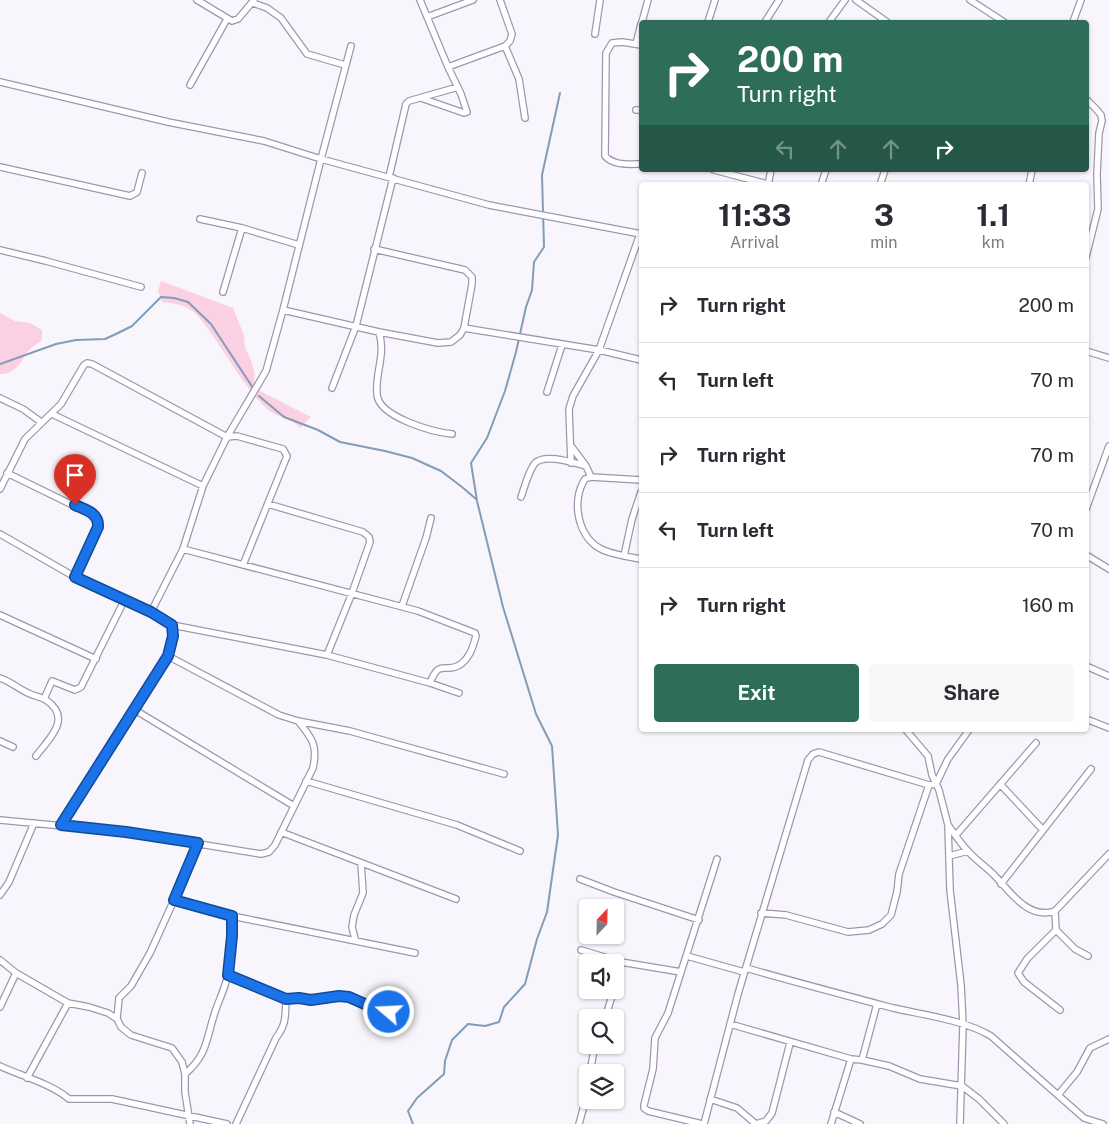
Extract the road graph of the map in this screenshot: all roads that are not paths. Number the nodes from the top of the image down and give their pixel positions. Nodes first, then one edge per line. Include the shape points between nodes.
1 (197, 0) edge
2 (420, 0) edge
3 (473, 0) edge
4 (500, 0) edge
5 (600, 0) edge
6 (648, 0) edge
7 (715, 0) edge
8 (779, 0) edge
9 (845, 0) edge
10 (856, 0) edge
11 (872, 0) edge
12 (970, 0) edge
13 (1081, 0) edge
14 (253, 2) edge
15 (866, 7) junction
16 (428, 17) junction
17 (227, 20) junction
18 (643, 20) edge
19 (709, 20) edge
20 (766, 20) edge
21 (830, 20) edge
22 (884, 20) edge
23 (1001, 20) edge
24 (1074, 20) edge
25 (595, 34) dead end
26 (638, 45) edge
27 (351, 46) dead end
28 (505, 46) junction
29 (346, 65) junction
30 (448, 67) junction
31 (0, 82) edge
32 (190, 85) dead end
33 (458, 87) junction
34 (421, 98) junction
35 (1089, 102) edge
36 (525, 118) dead end
37 (321, 159) junction
38 (639, 164) edge
39 (0, 167) edge
40 (721, 172) edge
41 (142, 173) dead end
42 (391, 177) junction
43 (758, 182) edge
44 (200, 219) dead end
45 (242, 228) junction
46 (639, 234) edge
47 (639, 240) edge
48 (299, 245) junction
49 (1089, 245) edge
50 (374, 249) junction
51 (0, 250) edge
52 (141, 287) dead end
53 (224, 292) dead end
54 (283, 310) junction
55 (356, 326) junction
56 (464, 328) junction
57 (380, 332) junction
58 (562, 345) junction
59 (599, 350) junction
60 (1089, 351) edge
61 (1109, 358) edge
62 (639, 360) edge
63 (332, 388) dead end
64 (547, 392) dead end
65 (0, 398) edge
66 (52, 414) junction
67 (41, 422) junction
68 (452, 434) dead end
69 (227, 436) junction
70 (571, 446) junction
71 (1109, 446) edge
72 (571, 463) junction
73 (586, 466) junction
74 (7, 473) junction
75 (591, 477) junction
76 (639, 480) edge
77 (203, 486) junction
78 (0, 489) edge
79 (521, 497) dead end
80 (639, 498) edge
81 (1089, 501) edge
82 (268, 504) junction
83 (431, 518) dead end
84 (0, 534) edge
85 (183, 549) junction
86 (624, 556) junction
87 (1089, 557) edge
88 (639, 559) edge
89 (243, 564) junction
90 (1109, 569) edge
91 (75, 577) junction
92 (352, 593) junction
93 (124, 601) junction
94 (402, 606) junction
95 (151, 612) junction
96 (0, 615) edge
97 (172, 625) junction
98 (326, 655) junction
99 (168, 656) junction
100 (96, 659) junction
101 (1089, 667) edge
102 (1109, 676) edge
103 (0, 678) edge
104 (430, 684) junction
105 (459, 693) dead end
106 (44, 699) junction
107 (135, 710) junction
108 (1089, 720) edge
109 (298, 721) junction
110 (1109, 728) edge
111 (908, 732) edge
112 (968, 732) edge
113 (0, 741) edge
114 (1036, 743) dead end
115 (13, 747) dead end
116 (36, 756) dead end
117 (1091, 769) dead end
118 (504, 774) dead end
119 (306, 781) junction
120 (936, 784) junction
121 (1000, 784) junction
122 (929, 786) junction
123 (294, 806) junction
124 (0, 820) edge
125 (34, 823) junction
126 (61, 825) junction
127 (948, 825) junction
128 (1043, 830) junction
129 (281, 832) junction
130 (956, 835) junction
131 (198, 843) junction
132 (520, 851) dead end
133 (968, 851) junction
134 (1109, 854) edge
135 (950, 856) junction
136 (717, 859) dead end
137 (361, 863) junction
138 (580, 879) dead end
139 (1001, 884) junction
140 (0, 895) edge
141 (456, 899) dead end
142 (174, 900) junction
143 (1056, 911) junction
144 (761, 914) junction
145 (232, 916) junction
146 (699, 920) junction
147 (1056, 930) junction
148 (355, 939) junction
149 (581, 950) dead end
150 (415, 953) dead end
151 (594, 954) edge
152 (687, 956) junction
153 (1088, 956) dead end
154 (0, 960) edge
155 (624, 963) edge
156 (745, 970) junction
157 (680, 972) junction
158 (16, 973) junction
159 (228, 975) junction
160 (119, 998) junction
161 (286, 999) junction
162 (68, 1003) junction
163 (877, 1004) junction
164 (0, 1007) edge
165 (1060, 1010) dead end
166 (108, 1013) junction
167 (402, 1014) dead end
168 (117, 1019) junction
169 (730, 1024) junction
170 (963, 1025) junction
171 (1109, 1039) edge
172 (790, 1043) junction
173 (850, 1059) junction
174 (862, 1060) junction
175 (0, 1066) edge
176 (185, 1074) junction
177 (27, 1078) junction
178 (962, 1086) junction
179 (1058, 1095) junction
180 (710, 1100) junction
181 (583, 1109) edge
182 (834, 1112) junction
183 (190, 1115) junction
184 (1083, 1121) edge
185 (190, 1124) edge
186 (227, 1124) edge
187 (236, 1124) edge
188 (579, 1124) edge
189 (703, 1124) edge
190 (756, 1124) edge
191 (831, 1124) edge
192 (860, 1124) edge
193 (960, 1124) edge
194 (1004, 1124) edge
195 (1103, 1124) edge

1 - 17 street
2 - 16 street
3 - 16 street
4 - 28 street via 512,34
5 - 25 street
6 - 18 street
7 - 19 street
8 - 20 street
9 - 21 street
10 - 15 street
11 - 15 street
12 - 23 street
13 - 24 street
14 - 17 street via 238,19
14 - 29 street via 281,18 307,54
15 - 22 street
16 - 30 street
17 - 32 street
26 - 38 street via 612,42 606,53 606,156 615,163
27 - 29 street
28 - 30 street
28 - 36 street via 520,79
29 - 37 street
30 - 33 street
31 - 37 street via 264,141
33 - 34 street
33 - 34 street via 466,113
34 - 42 street via 406,104
35 - 49 street via 1101,115 1102,121 1097,174 1098,209
37 - 42 street
37 - 48 street
39 - 41 street via 130,196 136,192
40 - 43 street
42 - 46 street via 489,205
42 - 50 street
44 - 45 street
45 - 48 street
45 - 53 street
47 - 59 street
48 - 54 street
50 - 55 street
50 - 56 street via 466,270 472,277 472,284
51 - 52 street
54 - 55 street
54 - 69 street via 266,371
55 - 57 street
55 - 63 street
56 - 57 street via 460,336 451,342 438,343
56 - 58 street
57 - 68 street via 383,344 376,393 382,406 387,412 416,425
58 - 59 street
58 - 64 street
59 - 62 street
59 - 70 street via 573,396
60 - 61 street
65 - 67 street
66 - 67 street
66 - 69 street via 87,363
66 - 77 street
67 - 74 street via 25,439
69 - 77 street
69 - 82 street via 237,436 286,452
70 - 72 street
70 - 73 street
71 - 81 street
72 - 73 street
72 - 79 street via 548,458 539,460 534,464
73 - 75 street
74 - 78 street
74 - 91 street via 95,516 98,527
75 - 76 street
75 - 86 street via 585,478 577,499 583,531 603,550
77 - 85 street
80 - 86 street
82 - 89 street
82 - 92 street via 363,532 369,537
83 - 94 street
84 - 91 street
85 - 89 street
85 - 95 street
86 - 88 street
87 - 90 street
89 - 92 street
91 - 93 street
92 - 94 street
92 - 98 street
93 - 95 street
93 - 100 street
94 - 104 street via 475,633 468,657 456,667 438,669
95 - 97 street
96 - 100 street
97 - 98 street
97 - 99 street
98 - 104 street
99 - 107 street
99 - 109 street via 279,715
100 - 106 street via 81,688 75,690 52,681
101 - 102 street
103 - 106 street
104 - 105 street
106 - 116 street via 57,711 59,725
107 - 123 street
107 - 126 street
108 - 110 street
109 - 118 street via 350,731
109 - 119 street via 315,748 313,768
111 - 120 street via 928,756
112 - 120 street via 948,759
113 - 115 street
114 - 121 street
117 - 128 street
119 - 123 street
119 - 132 street via 457,825
120 - 122 street
120 - 127 street
121 - 128 street
121 - 130 street
122 - 144 street via 899,874 891,915 882,924 869,930 848,932 786,916
122 - 144 street via 819,752 813,754 808,760
123 - 129 street
124 - 125 street
125 - 126 street
125 - 140 street via 9,882
126 - 131 street
127 - 130 street
127 - 135 street
128 - 139 street
129 - 131 street via 269,852 261,854
129 - 137 street
130 - 133 street
131 - 142 street
133 - 135 street
133 - 139 street
134 - 143 street
135 - 170 street via 950,890
136 - 146 street
137 - 141 street
137 - 148 street via 364,888 352,928
138 - 146 street
139 - 143 street via 1031,910 1049,914
142 - 145 street
142 - 160 street via 141,970
143 - 147 street
144 - 156 street
145 - 148 street
145 - 159 street
146 - 152 street
147 - 153 street via 1075,949
147 - 165 street via 1027,959 1018,973 1024,982
148 - 150 street
149 - 151 street
152 - 156 street
152 - 157 street
154 - 158 street
155 - 157 street
156 - 163 street
156 - 169 street
157 - 189 street via 668,1013 655,1038 654,1063 644,1108
158 - 162 street
158 - 164 street
159 - 161 street
159 - 176 street via 205,1050 200,1060
160 - 166 street via 116,1007
160 - 168 street
161 - 167 street via 349,997 376,1009
161 - 187 street via 287,1013 282,1030
162 - 166 street
162 - 177 street
163 - 170 street
163 - 174 street
166 - 168 street
168 - 176 street via 131,1035 172,1048 182,1062
169 - 172 street
169 - 180 street
170 - 178 street
170 - 179 street via 991,1036
171 - 179 street via 1090,1048
172 - 173 street
172 - 190 street via 772,1113 766,1121
173 - 174 street
173 - 182 street
174 - 178 street via 889,1066 920,1079
175 - 177 street
176 - 183 street
177 - 183 street via 69,1099 112,1099
178 - 193 street
178 - 194 street
179 - 184 street
180 - 189 street
180 - 190 street via 737,1108
181 - 188 street
182 - 191 street
182 - 192 street
183 - 185 street
183 - 186 street
184 - 195 street

